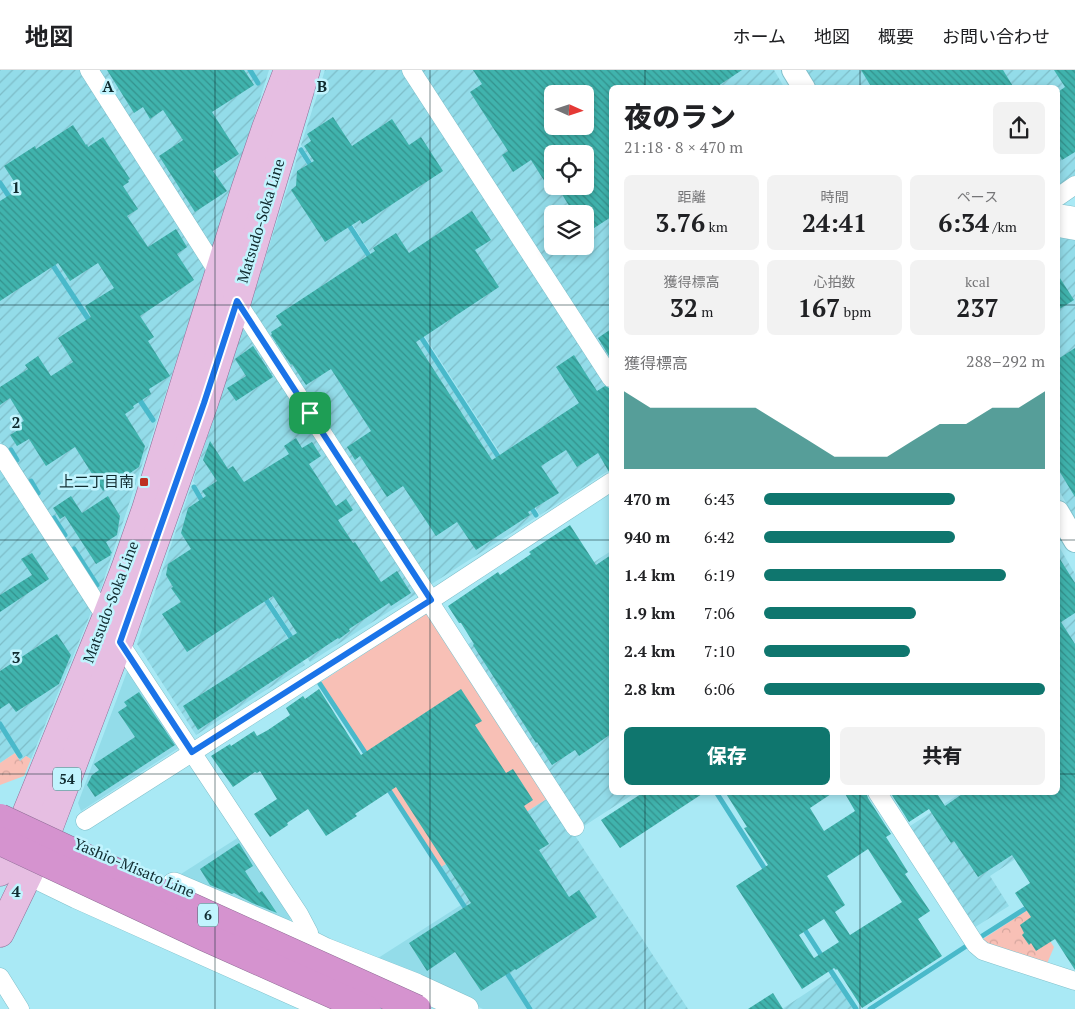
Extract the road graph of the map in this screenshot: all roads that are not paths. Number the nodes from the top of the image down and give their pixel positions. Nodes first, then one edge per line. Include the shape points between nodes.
1 (89, 70) edge
2 (288, 70) edge
3 (306, 70) edge
4 (411, 70) edge
5 (793, 70) edge
6 (802, 85) edge
7 (1075, 185) edge
8 (1060, 195) edge
9 (1060, 213) edge
10 (1075, 216) edge
11 (1060, 228) edge
12 (1075, 231) edge
13 (219, 274) junction
14 (237, 301) junction
15 (609, 375) edge
16 (0, 453) edge
17 (609, 483) edge
18 (1060, 515) edge
19 (1075, 541) edge
20 (430, 600) junction
21 (106, 618) junction
22 (120, 642) junction
23 (192, 752) junction
24 (879, 795) edge
25 (0, 806) edge
26 (85, 821) dead end
27 (575, 827) dead end
28 (13, 841) edge
29 (29, 873) junction
30 (0, 933) edge
31 (316, 946) junction
32 (231, 964) junction
33 (0, 977) edge
34 (1075, 981) edge
35 (302, 996) junction
36 (20, 1009) edge
37 (330, 1009) edge
38 (366, 1009) edge
39 (417, 1009) edge
40 (466, 1009) edge

1 - 13 street
2 - 13 main road, Matsudo-Soka Line / 54
3 - 14 main road, Matsudo-Soka Line / 54
4 - 15 street
5 - 6 street
7 - 8 street
9 - 10 street
11 - 12 street
13 - 14 street
13 - 21 main road, Matsudo-Soka Line / 54 via 146,509
14 - 20 street
14 - 22 main road, Matsudo-Soka Line / 54
16 - 21 street
17 - 20 street
18 - 19 street
20 - 23 street
20 - 27 street
21 - 28 main road, Matsudo-Soka Line / 54
22 - 23 street
22 - 28 main road, Matsudo-Soka Line / 54
23 - 26 street
23 - 31 street via 299,914
24 - 34 street via 976,945 983,951
25 - 28 main road, Yashio-Misato Line
28 - 29 main road, Matsudo-Soka Line / 54
28 - 31 main road, Yashio-Misato Line via 120,862
28 - 32 main road via 62,859 196,920 218,936
28 - 38 highway, 6, bridge via 205,937
28 - 39 highway, 6, bridge via 171,898
29 - 30 main road, Matsudo-Soka Line / 54
29 - 32 main road
31 - 35 street
31 - 40 main road, Yashio-Misato Line
32 - 35 main road
33 - 36 street
35 - 37 main road

